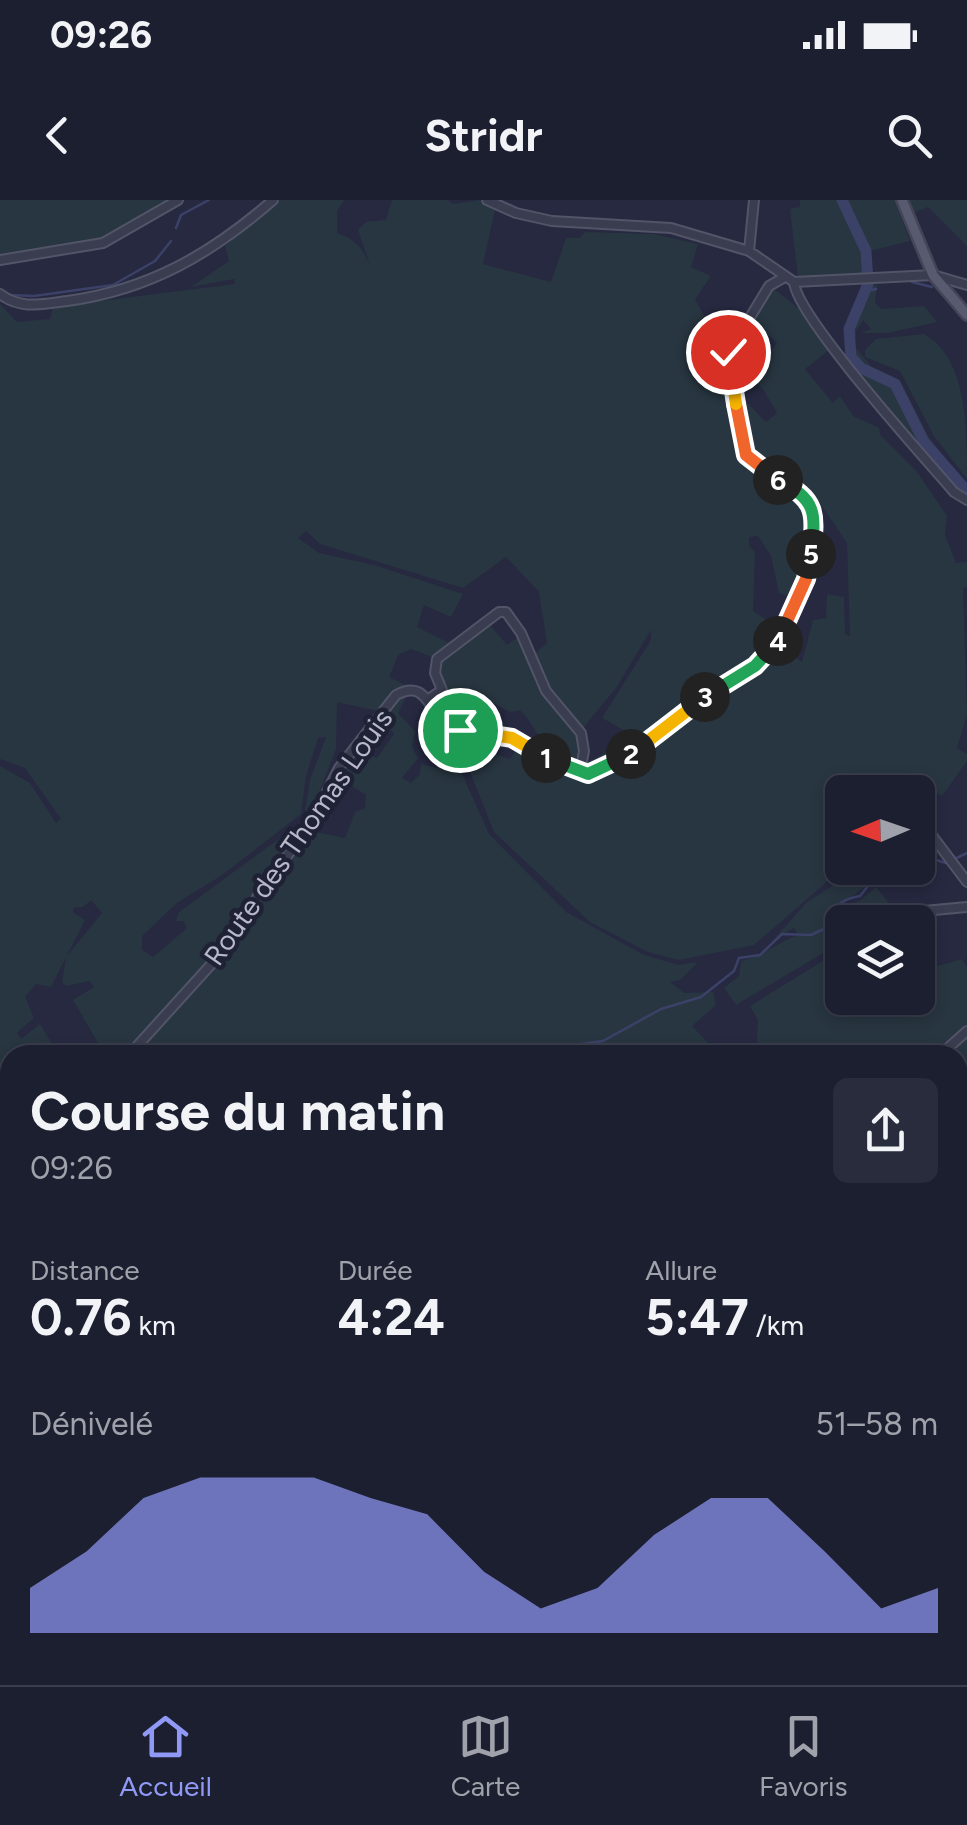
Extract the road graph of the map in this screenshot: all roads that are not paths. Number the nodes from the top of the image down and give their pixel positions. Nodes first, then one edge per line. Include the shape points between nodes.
1 (178, 200) edge
2 (274, 200) edge
3 (487, 200) edge
4 (754, 200) edge
5 (902, 200) edge
6 (749, 251) junction
7 (0, 260) edge
8 (769, 266) junction
9 (934, 275) junction
10 (783, 278) junction
11 (794, 282) junction
12 (967, 285) edge
13 (769, 286) junction
14 (0, 294) edge
15 (967, 314) edge
16 (967, 500) edge
17 (430, 698) junction
18 (580, 772) junction
19 (935, 842) edge
20 (967, 882) edge
21 (967, 907) edge
22 (935, 910) edge
23 (138, 1045) edge

1 - 7 street via 104,243
2 - 14 street via 207,251 129,290 37,305
3 - 6 street via 538,219 671,228
4 - 6 street
5 - 9 main road
6 - 8 street
8 - 10 street
8 - 13 street
9 - 11 street
9 - 12 street
9 - 15 main road
10 - 11 street
10 - 13 street
11 - 16 street via 796,295 841,359
13 - 18 street via 726,356 746,455 808,497 813,510 810,558 796,603 766,657 626,757 595,773
17 - 18 street, Route des Thomas Louis via 439,718 455,730 512,738
17 - 18 street via 442,690 437,658 506,612 546,691 581,733
17 - 23 street, Route des Thomas Louis via 413,690 396,695 339,768 310,828 226,948
19 - 20 street
21 - 22 street

